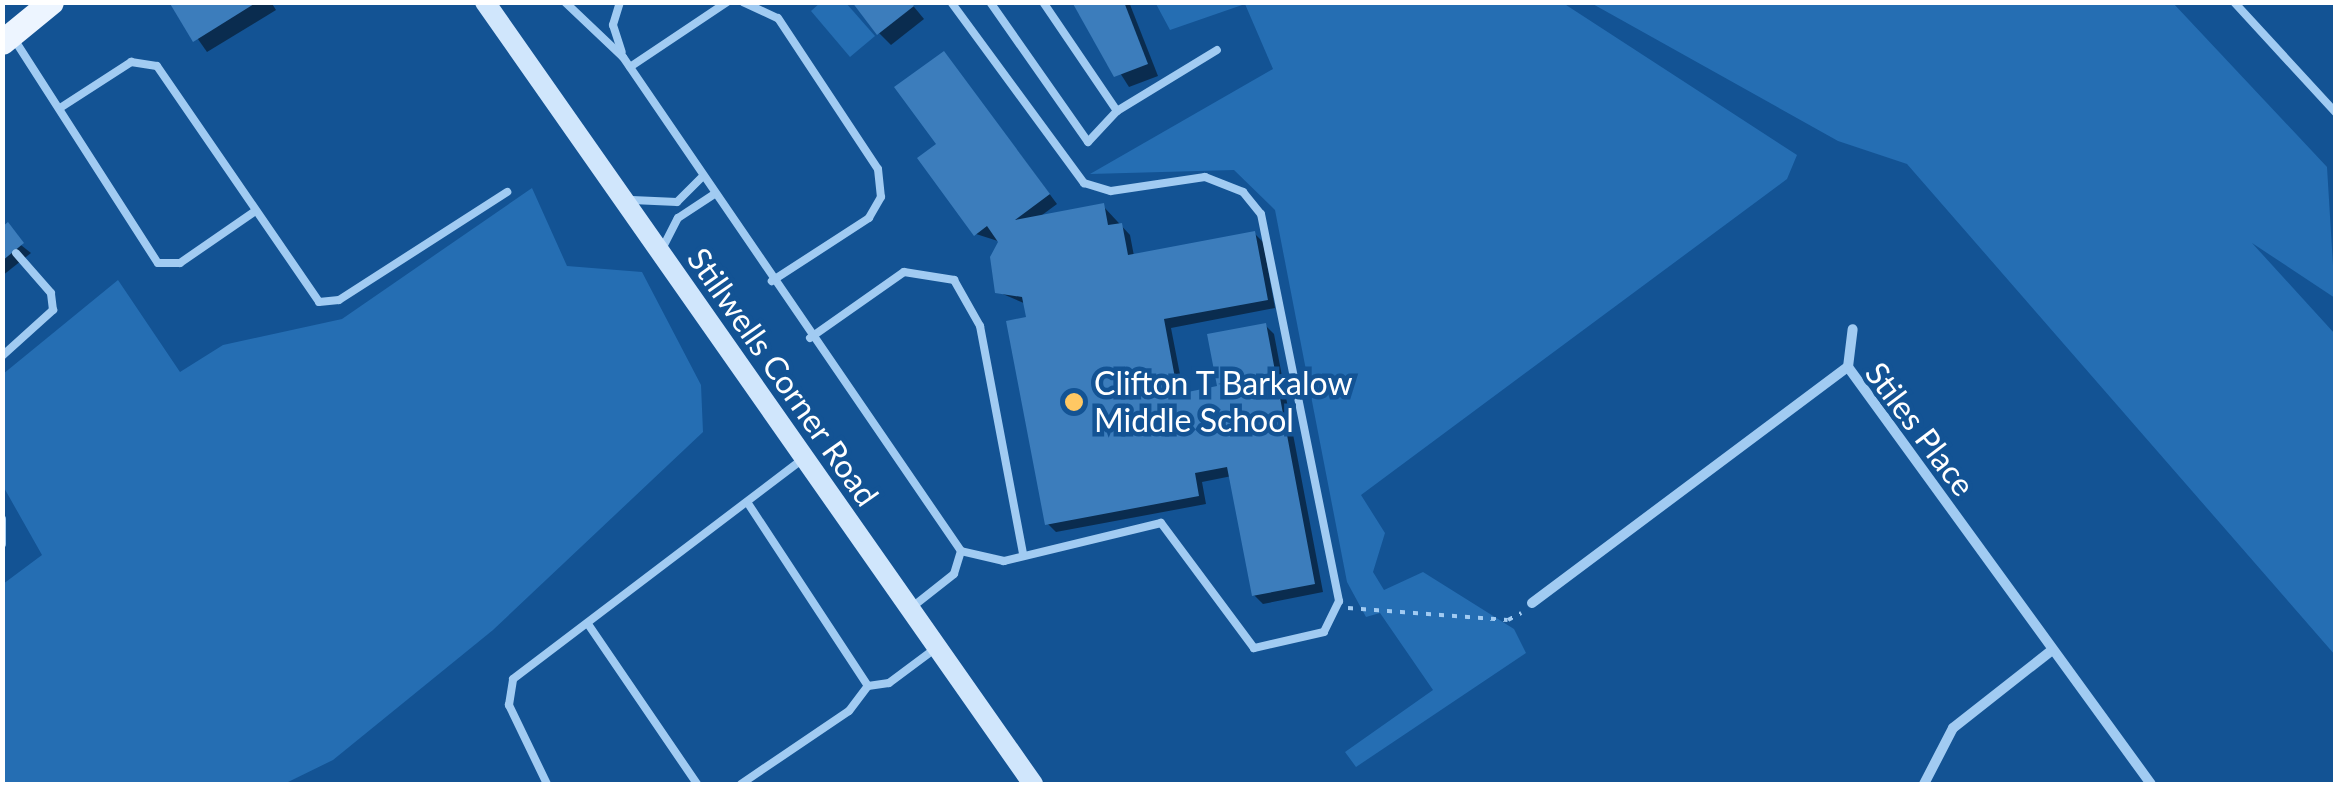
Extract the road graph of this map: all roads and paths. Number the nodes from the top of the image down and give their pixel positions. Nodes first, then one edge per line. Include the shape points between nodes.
1 (51, 2) edge
2 (485, 2) edge
3 (565, 2) edge
4 (620, 2) edge
5 (727, 2) edge
6 (743, 2) edge
7 (951, 2) edge
8 (990, 2) edge
9 (1043, 2) edge
10 (2234, 2) edge
11 (7, 38) edge
12 (1217, 50) dead end
13 (623, 57) junction
14 (630, 67) junction
15 (60, 108) junction
16 (1117, 111) junction
17 (2336, 113) edge
18 (701, 178) junction
19 (507, 192) dead end
20 (714, 195) junction
21 (624, 198) junction
22 (254, 212) junction
23 (16, 253) dead end
24 (660, 253) junction
25 (772, 280) junction
26 (1853, 329) dead end
27 (810, 338) junction
28 (2, 356) edge
29 (1848, 367) junction
30 (802, 460) junction
31 (749, 505) junction
32 (2, 519) edge
33 (2, 544) edge
34 (961, 551) junction
35 (1023, 554) junction
36 (1532, 603) joint
37 (1338, 607) junction
38 (908, 610) junction
39 (588, 624) junction
40 (936, 648) junction
41 (2051, 651) junction
42 (868, 686) junction
43 (546, 784) edge
44 (697, 784) edge
45 (741, 784) edge
46 (1033, 784) edge
47 (1924, 784) edge
48 (2151, 784) edge

1 - 11 main road
2 - 21 street, Stillwells Corner Road
3 - 13 lane
4 - 13 lane via 613,25
5 - 14 lane
6 - 25 lane via 778,18 878,169 881,198 870,218
7 - 37 lane via 1084,183 1111,191 1205,177 1243,192 1262,214
8 - 16 lane via 1088,142
9 - 16 lane
10 - 17 lane
11 - 15 lane
12 - 16 lane
13 - 14 lane
14 - 18 lane
15 - 22 lane via 131,62 149,62
15 - 22 lane via 158,264 180,262
18 - 20 lane
18 - 21 lane via 677,202
19 - 22 lane via 326,303 313,299
20 - 24 lane via 678,218
20 - 25 lane
21 - 24 street, Stillwells Corner Road
23 - 28 lane via 51,293 53,310
24 - 30 street, Stillwells Corner Road
25 - 27 lane
26 - 29 street
27 - 34 lane
27 - 35 lane via 904,272 932,269 954,280 980,326
29 - 36 street, Stiles Place
29 - 41 street, Stiles Place
30 - 31 lane
30 - 38 street, Stillwells Corner Road
31 - 39 lane
31 - 42 lane
32 - 33 lane
34 - 35 lane via 988,563
34 - 38 lane via 954,574
35 - 37 lane via 1161,523 1254,648 1324,632
36 - 37 path via 1508,620
38 - 40 street, Stillwells Corner Road
39 - 43 lane via 508,686
39 - 44 lane
40 - 42 lane via 888,683
40 - 46 street, Stillwells Corner Road
41 - 47 street via 1953,728
41 - 48 street, Stiles Place
42 - 45 lane via 850,711

